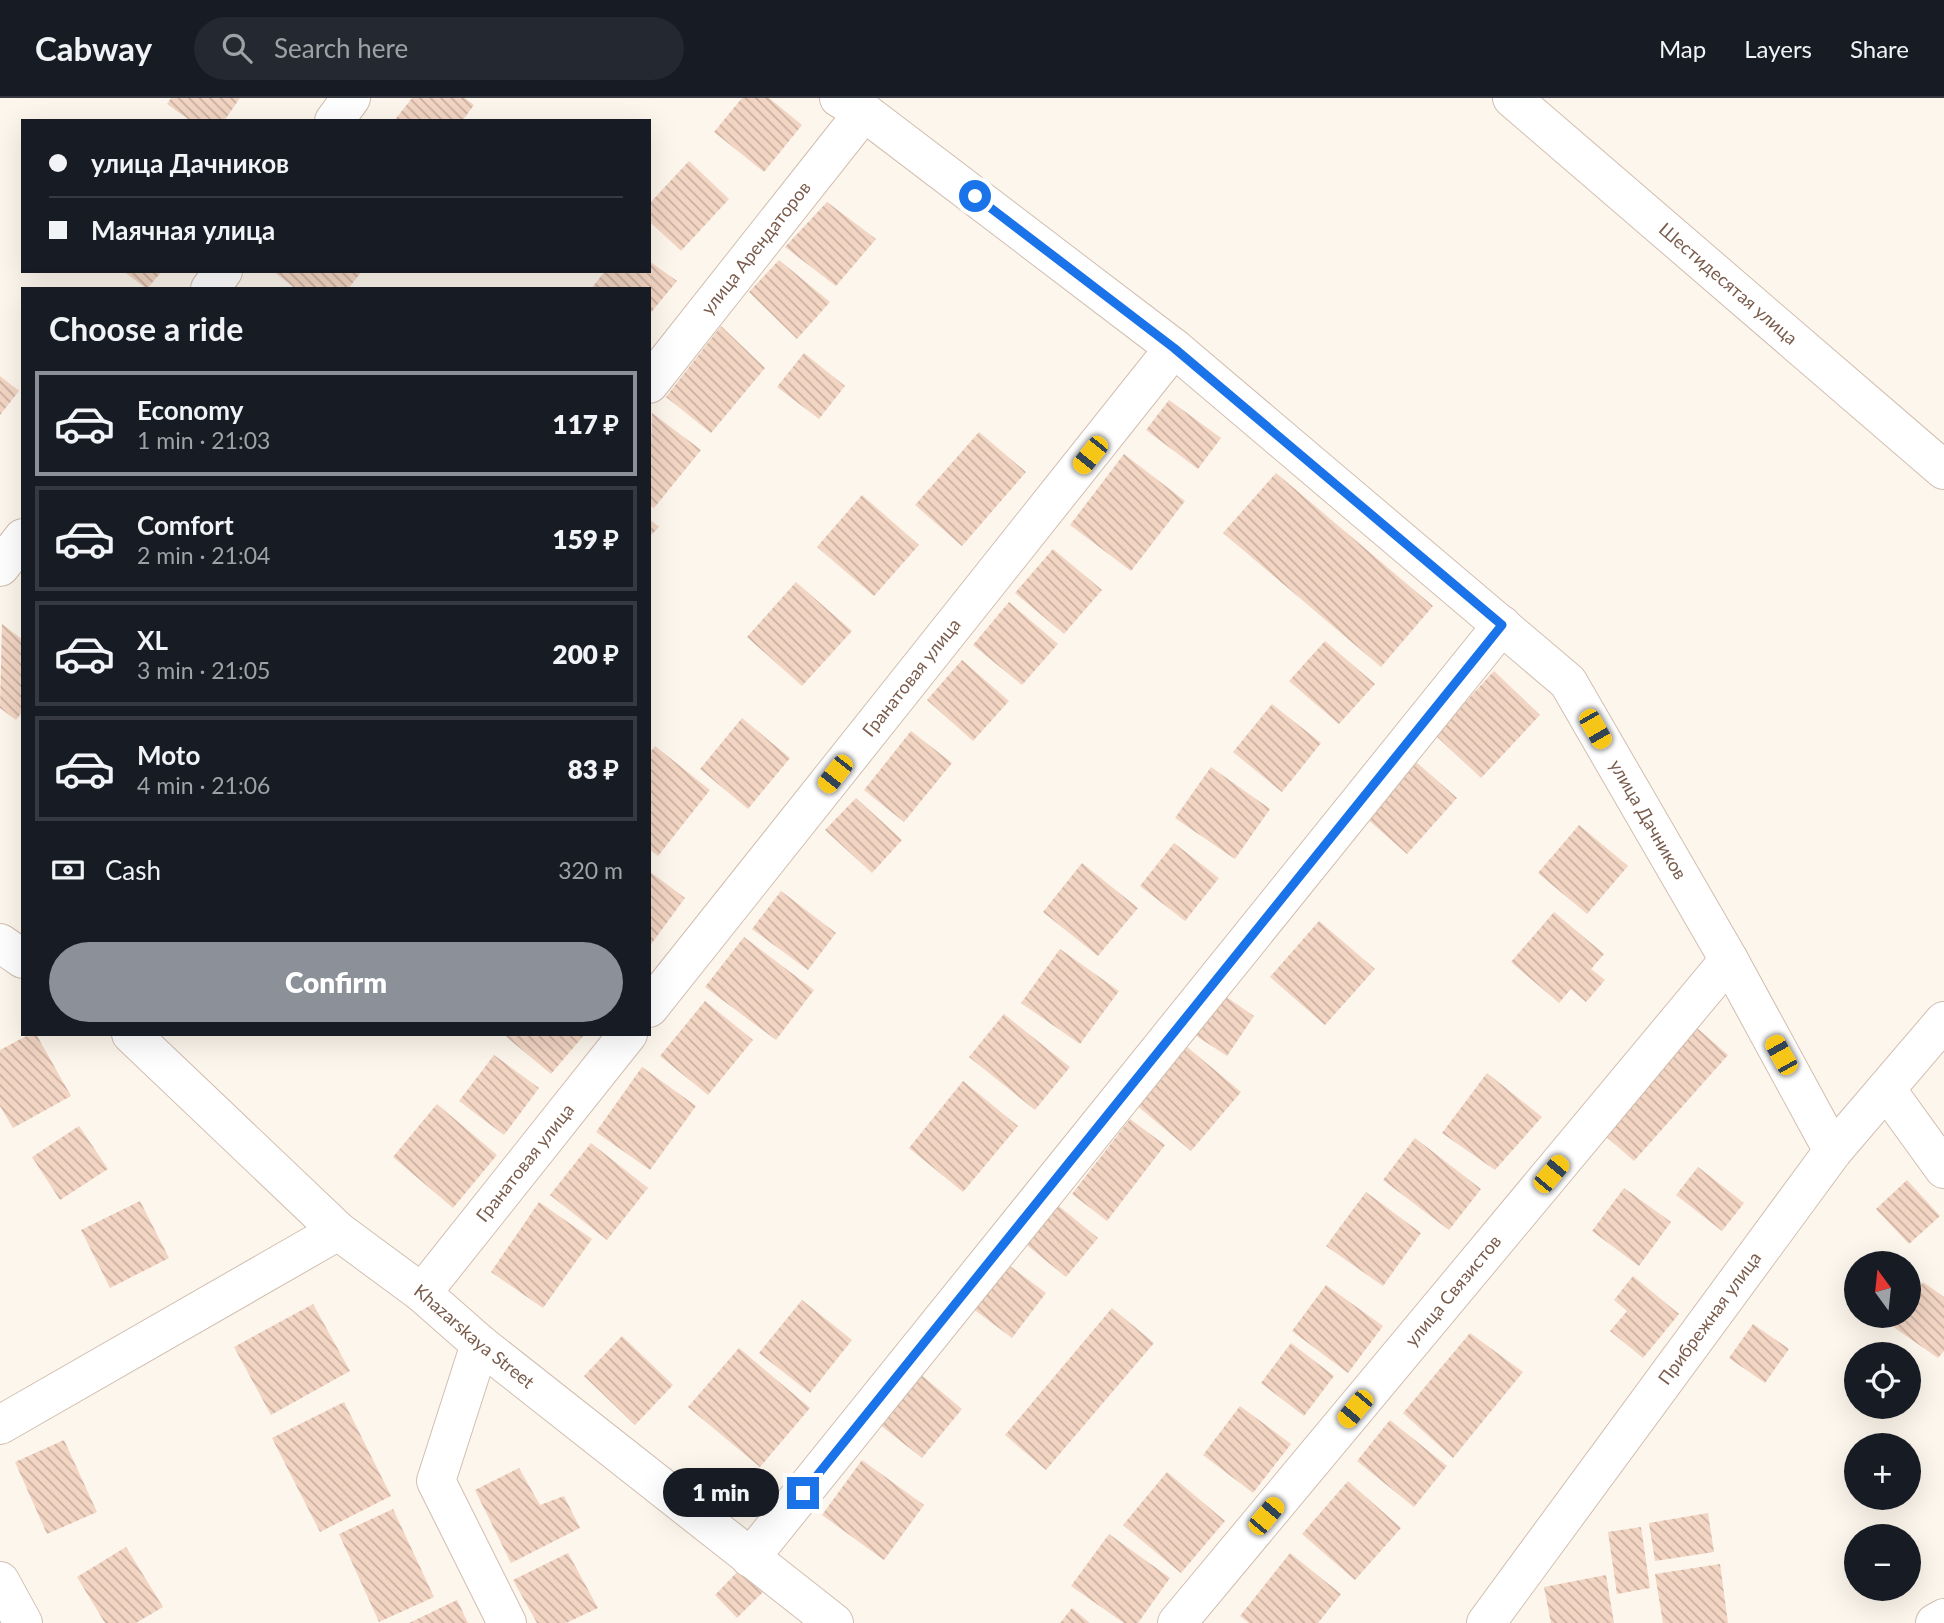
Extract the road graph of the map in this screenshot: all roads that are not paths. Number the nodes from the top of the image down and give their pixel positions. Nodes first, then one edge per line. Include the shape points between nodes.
1 (351, 98) edge
2 (1512, 98) edge
3 (851, 105) edge
4 (335, 119) edge
5 (1174, 348) junction
6 (651, 381) edge
7 (1944, 470) edge
8 (21, 541) edge
9 (0, 567) edge
10 (1502, 625) junction
11 (0, 943) edge
12 (21, 958) edge
13 (1729, 960) junction
14 (651, 1004) edge
15 (1944, 1021) edge
16 (135, 1036) edge
17 (626, 1036) edge
18 (1886, 1089) junction
19 (1833, 1151) junction
20 (1944, 1169) edge
21 (338, 1231) junction
22 (422, 1293) junction
23 (480, 1344) junction
24 (0, 1425) edge
25 (750, 1558) junction
26 (0, 1581) edge
27 (1944, 1618) edge
28 (23, 1623) edge
29 (507, 1623) edge
30 (834, 1623) edge
31 (1177, 1623) edge
32 (1486, 1623) edge
33 (1935, 1623) edge

1 - 4 street
2 - 7 street, Шестидесятая улица
3 - 5 street, улица Дачников
3 - 6 street, улица Арендаторов
5 - 10 street, улица Дачников
5 - 14 street, Гранатовая улица
8 - 9 street
10 - 13 street, улица Дачников via 1568,682
10 - 25 street
11 - 12 street
13 - 19 street, улица Дачников
13 - 31 street, улица Связистов
15 - 18 street, Прибрежная улица
16 - 21 street, Khazarskaya Street
17 - 22 street, Гранатовая улица
18 - 19 street, Прибрежная улица
18 - 20 street
19 - 32 street, Прибрежная улица
21 - 22 street, Khazarskaya Street
21 - 24 street
22 - 23 street, Khazarskaya Street
23 - 25 street, Khazarskaya Street
23 - 29 street via 436,1480
25 - 30 street, Khazarskaya Street
26 - 28 street
27 - 33 street

